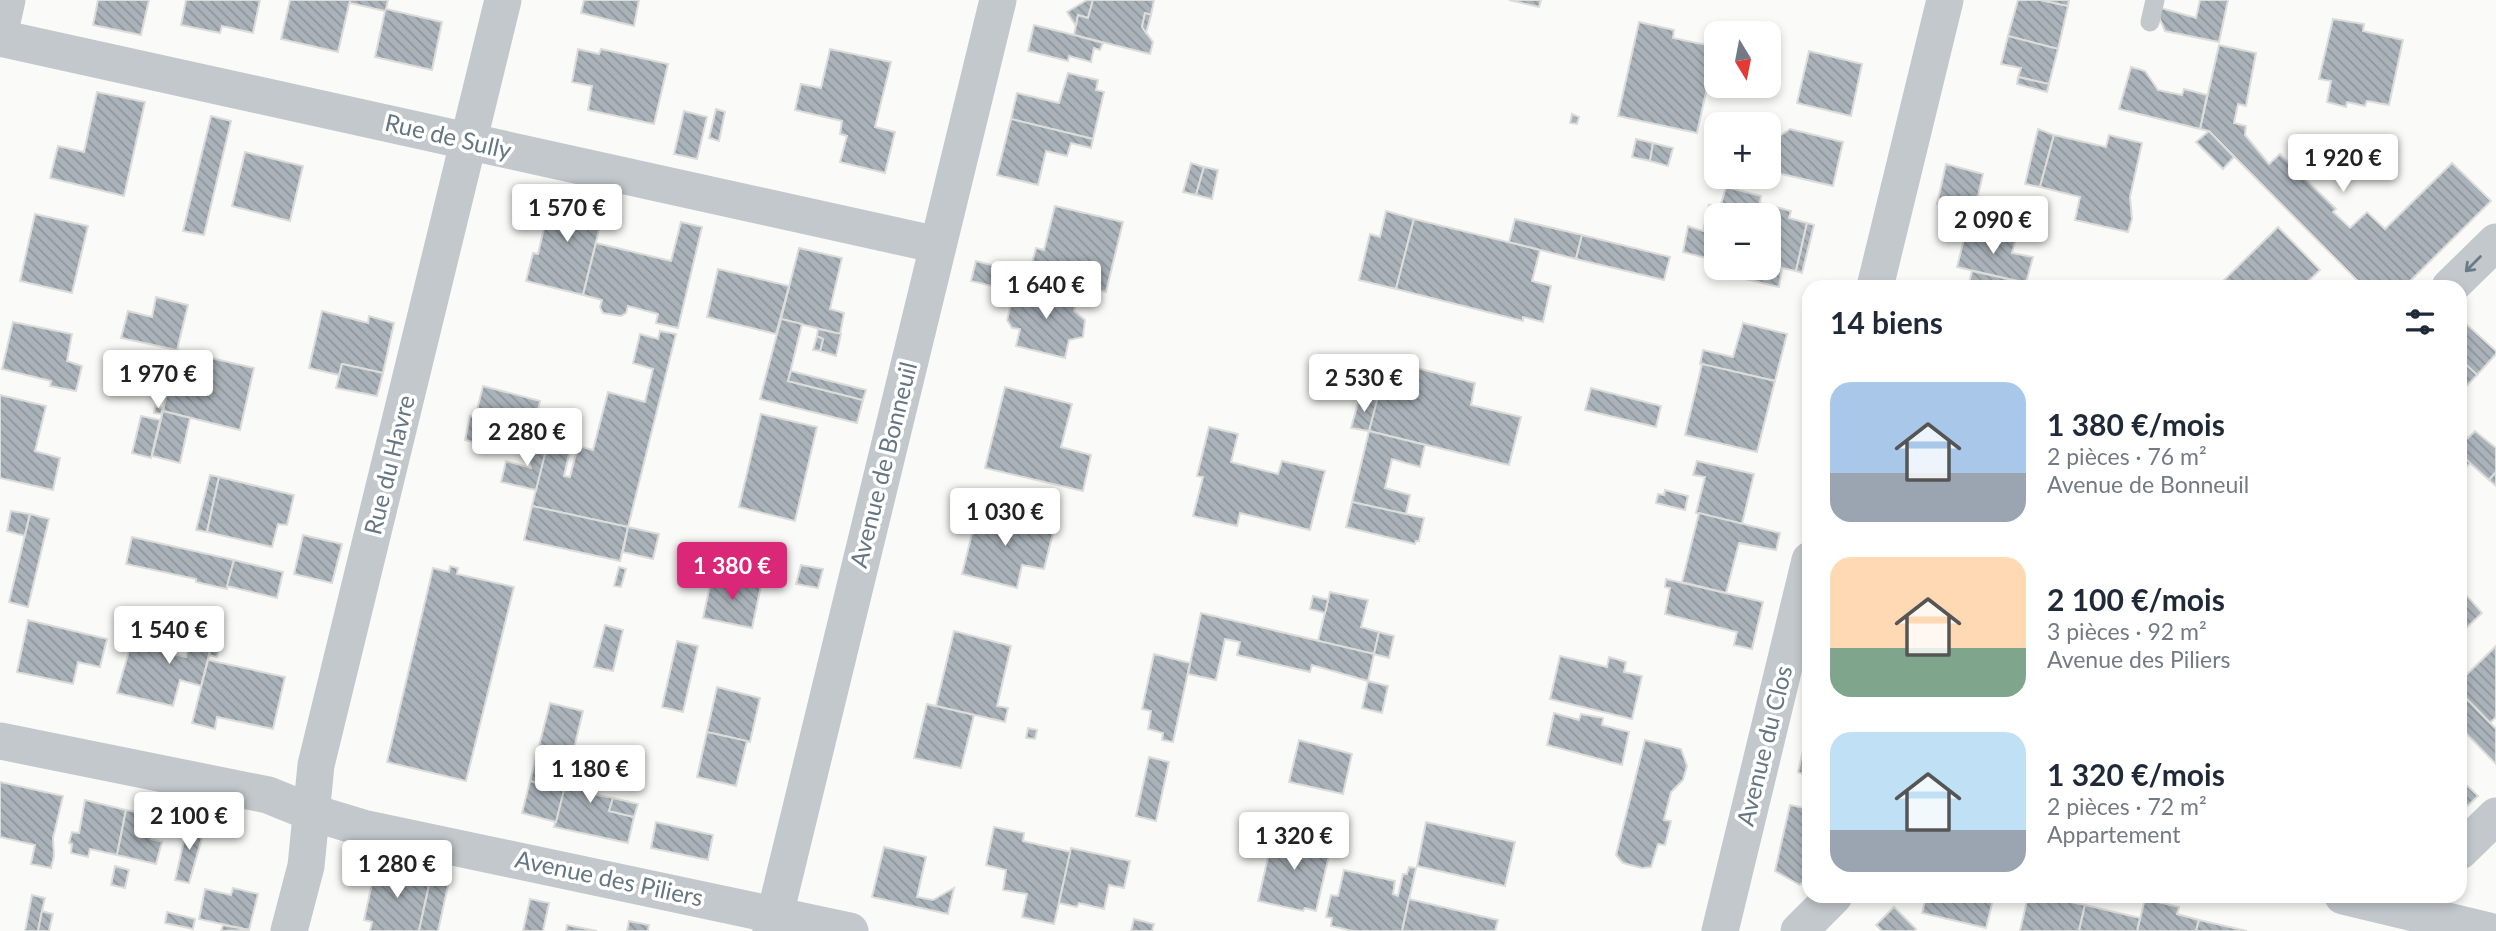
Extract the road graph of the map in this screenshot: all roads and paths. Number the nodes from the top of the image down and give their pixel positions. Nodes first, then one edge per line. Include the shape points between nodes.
1 (7, 0) edge
2 (503, 0) edge
3 (999, 0) edge
4 (1945, 0) edge
5 (2155, 0) edge
6 (2150, 22) dead end
7 (0, 32) edge
8 (0, 38) edge
9 (469, 142) junction
10 (2496, 242) edge
11 (938, 245) junction
12 (1877, 280) edge
13 (2457, 280) edge
14 (1802, 593) edge
15 (0, 741) edge
16 (310, 812) junction
17 (2496, 816) edge
18 (2467, 844) edge
19 (1828, 903) edge
20 (2408, 903) edge
21 (773, 923) edge
22 (289, 931) edge
23 (850, 931) edge
24 (1720, 931) edge
25 (1799, 931) edge
26 (2489, 931) edge

1 - 7 street
2 - 9 street, Rue du Havre
3 - 11 street, Avenue de Bonneuil
4 - 12 street
5 - 6 lane
8 - 9 street, Rue de Sully
9 - 11 street, Rue de Sully
9 - 16 street, Rue du Havre via 316,765
10 -> 13 street
11 - 21 street, Avenue de Bonneuil
14 - 24 street, Avenue du Clos
15 - 16 street, Avenue des Piliers via 268,795
16 - 21 street, Avenue des Piliers
16 - 22 street, Rue du Havre via 306,866
17 - 18 street
19 - 25 street
20 - 26 street
21 - 23 street, Avenue des Piliers

